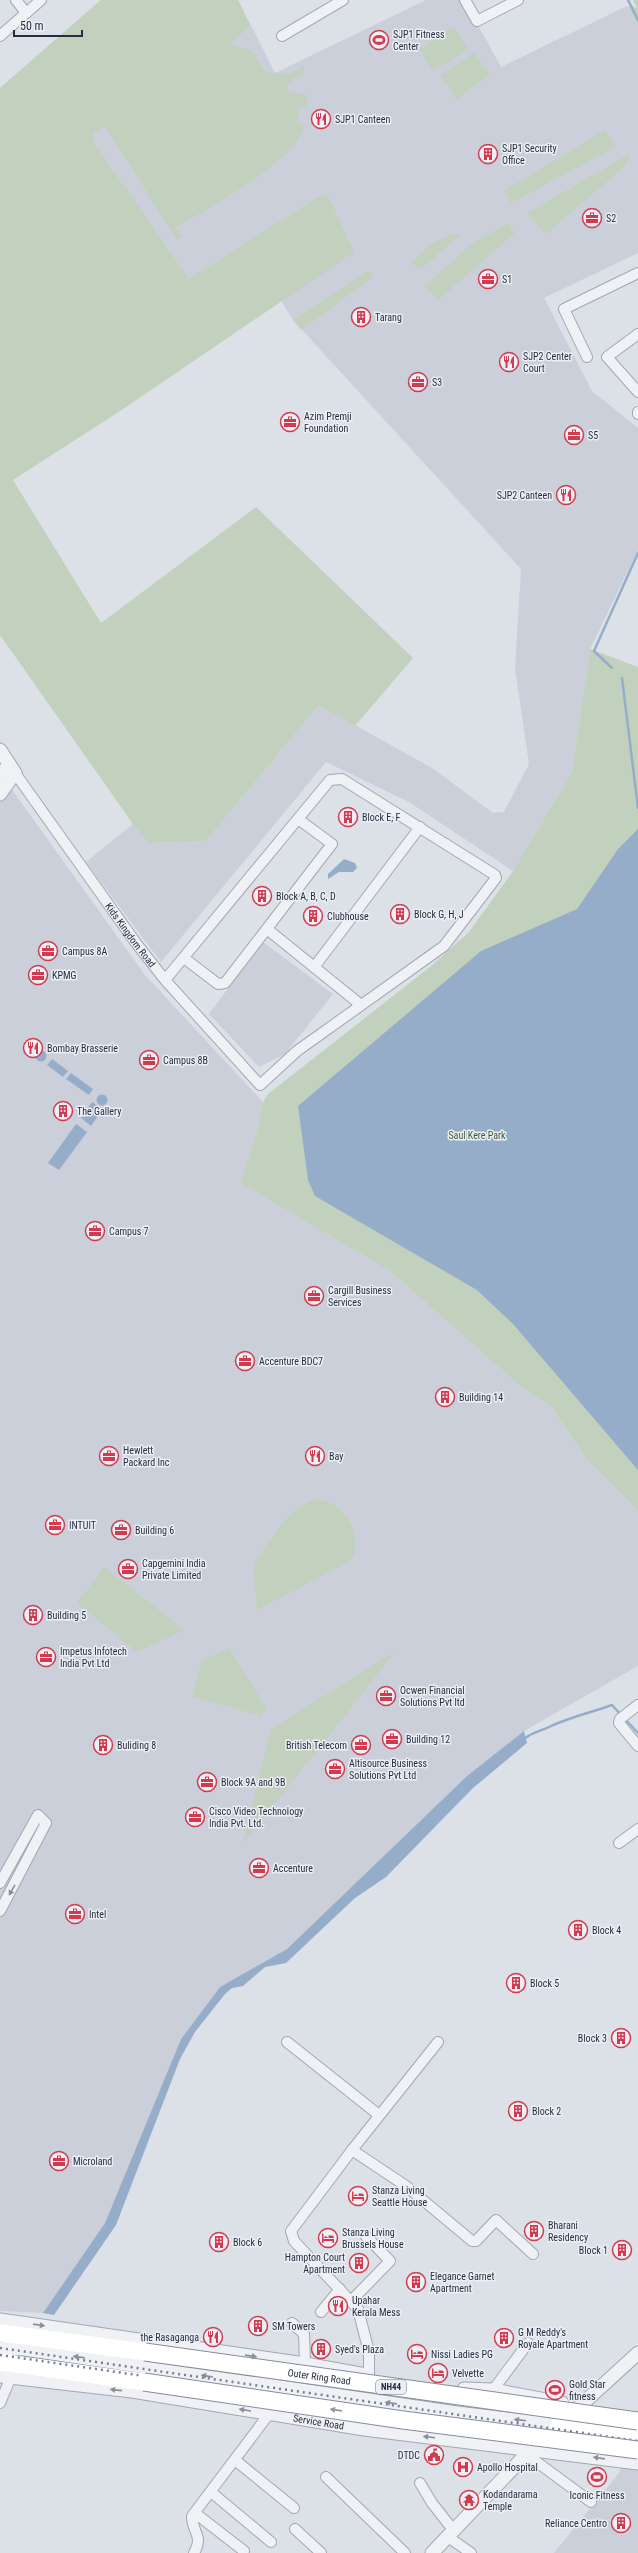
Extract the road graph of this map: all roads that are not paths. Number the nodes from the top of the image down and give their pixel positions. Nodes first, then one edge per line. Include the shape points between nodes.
1 (16, 0) edge
2 (41, 0) edge
3 (343, 0) edge
4 (465, 0) edge
5 (518, 0) edge
6 (26, 13) junction
7 (0, 36) edge
8 (282, 36) dead end
9 (638, 273) edge
10 (638, 334) edge
11 (588, 357) dead end
12 (638, 392) edge
13 (0, 750) edge
14 (12, 768) junction
15 (0, 776) edge
16 (0, 794) edge
17 (298, 819) junction
18 (420, 826) junction
19 (267, 929) junction
20 (184, 958) junction
21 (316, 966) junction
22 (165, 980) junction
23 (361, 1005) junction
24 (638, 1705) edge
25 (638, 1746) edge
26 (638, 1830) edge
27 (28, 1835) junction
28 (38, 1842) junction
29 (619, 1843) dead end
30 (12, 1862) junction
31 (24, 1869) junction
32 (0, 1883) edge
33 (0, 1911) edge
34 (287, 2042) dead end
35 (438, 2042) dead end
36 (379, 2115) junction
37 (352, 2150) junction
38 (365, 2235) dead end
39 (533, 2254) dead end
40 (340, 2289) junction
41 (352, 2300) junction
42 (321, 2312) dead end
43 (0, 2320) edge
44 (292, 2323) dead end
45 (0, 2333) edge
46 (528, 2343) dead end
47 (0, 2348) edge
48 (638, 2353) edge
49 (0, 2362) edge
50 (305, 2364) junction
51 (6, 2376) edge
52 (369, 2376) junction
53 (493, 2390) junction
54 (0, 2403) edge
55 (580, 2406) junction
56 (638, 2412) edge
57 (269, 2414) junction
58 (477, 2415) junction
59 (638, 2421) edge
60 (559, 2425) junction
61 (638, 2435) edge
62 (455, 2440) junction
63 (638, 2450) edge
64 (529, 2451) junction
65 (235, 2460) junction
66 (638, 2463) edge
67 (326, 2477) dead end
68 (420, 2483) dead end
69 (211, 2492) junction
70 (591, 2502) dead end
71 (294, 2508) dead end
72 (195, 2512) junction
73 (295, 2528) dead end
74 (451, 2534) junction
75 (271, 2542) dead end
76 (244, 2552) dead end
77 (194, 2553) edge
78 (321, 2553) edge
79 (405, 2553) edge
80 (432, 2553) edge
81 (471, 2553) edge

1 - 6 street
2 - 6 street
3 - 8 street
4 - 5 street via 477,21
6 - 7 street
9 - 11 street via 564,309
10 - 12 street via 608,357
13 - 14 street
14 - 15 street
14 - 16 street
14 - 22 street, Kids Kingdom Road
17 - 18 street via 330,780 336,778 342,779
17 - 19 street via 332,844
17 - 20 street
18 - 21 street
18 - 23 street via 496,878 444,946
19 - 20 street via 225,983 218,984
19 - 21 street
20 - 22 street
21 - 23 street
22 - 23 street, Kids Kingdom Road via 260,1085 297,1051
24 - 25 street via 622,1718
26 - 29 street
27 - 28 street
27 - 28 street via 38,1815 46,1822
27 - 30 street
28 - 31 street
30 - 31 street
30 - 32 street
31 -> 33 street
34 - 36 street
35 - 36 street
36 - 37 street
37 - 39 street via 406,2186 472,2241 476,2241 496,2220
37 - 40 street via 291,2231 294,2241
38 - 41 street via 390,2261
40 - 41 street
40 - 42 street
41 - 52 street via 364,2328 369,2352
43 -> 50 street
44 - 50 street via 304,2334
45 - 59 highway, Outer Ring Road / NH44, bridge
46 - 53 street
58 -> 47 street via 32,2350
48 - 55 street
63 -> 49 highway, bridge via 425,2423
50 - 52 street
51 - 54 street
57 -> 51 street, Service Road via 132,2391
52 - 53 street via 473,2391
53 - 55 street
53 - 58 street
55 - 56 street
55 - 60 street
62 -> 57 street, Service Road
57 - 65 street
60 -> 58 street
58 - 62 street
60 - 61 highway
60 - 64 street
62 - 64 street, Service Road
66 -> 64 street, Service Road
64 - 70 street
64 - 74 street
65 - 69 street
65 - 71 street
67 - 79 street
68 - 74 street
69 - 72 street
69 - 75 street
72 - 76 street
72 - 77 street via 192,2521 199,2535
73 - 78 street
74 - 80 street
74 - 81 street

